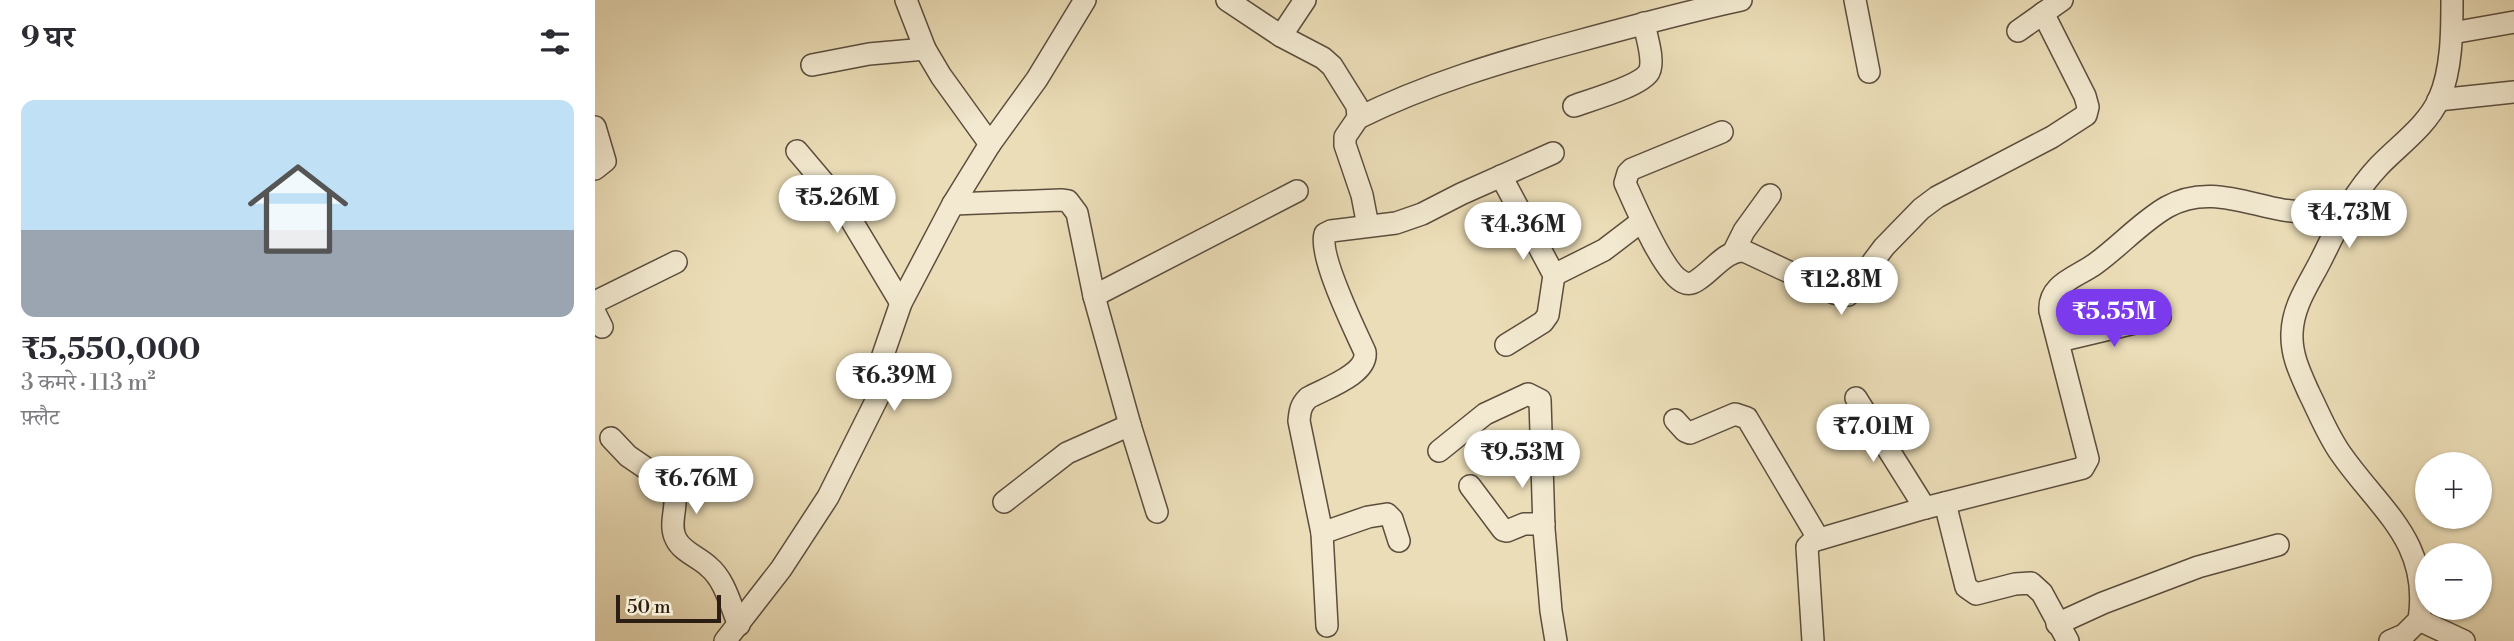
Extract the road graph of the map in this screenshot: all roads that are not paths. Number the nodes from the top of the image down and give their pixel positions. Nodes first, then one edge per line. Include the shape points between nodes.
1 (906, 0) edge
2 (1085, 0) edge
3 (1227, 0) edge
4 (1305, 0) edge
5 (1741, 0) edge
6 (1855, 0) edge
7 (2062, 0) edge
8 (2452, 0) edge
9 (2043, 13) junction
10 (2514, 22) edge
11 (1644, 23) junction
12 (2018, 31) dead end
13 (2452, 33) junction
14 (1281, 36) junction
15 (925, 49) junction
16 (812, 65) dead end
17 (1869, 72) dead end
18 (2514, 92) edge
19 (2438, 100) junction
20 (1574, 106) dead end
21 (1357, 118) junction
22 (595, 127) edge
23 (1722, 132) dead end
24 (990, 144) junction
25 (797, 151) dead end
26 (1553, 153) dead end
27 (595, 169) edge
28 (1501, 176) junction
29 (1297, 191) dead end
30 (1770, 195) dead end
31 (953, 204) junction
32 (2342, 215) junction
33 (1641, 221) junction
34 (1368, 226) junction
35 (1733, 253) junction
36 (676, 262) dead end
37 (1554, 275) junction
38 (1094, 296) junction
39 (595, 302) edge
40 (901, 303) junction
41 (2159, 317) dead end
42 (2059, 341) junction
43 (1507, 345) dead end
44 (1856, 398) dead end
45 (1675, 420) dead end
46 (1129, 425) junction
47 (611, 438) dead end
48 (1439, 451) dead end
49 (1471, 486) dead end
50 (1004, 502) dead end
51 (1935, 506) junction
52 (1157, 512) dead end
53 (1544, 523) junction
54 (1322, 533) junction
55 (1818, 538) junction
56 (1399, 541) dead end
57 (2278, 545) dead end
58 (2415, 560) edge
59 (2419, 620) joint
60 (1327, 626) dead end
61 (2063, 632) edge
62 (732, 633) edge
63 (1556, 641) edge
64 (1813, 641) edge
65 (2390, 641) edge
66 (2464, 641) edge

1 - 15 street
2 - 24 street
3 - 14 street
4 - 14 street
5 - 11 street
6 - 17 street
7 - 9 street
8 - 13 street
9 - 12 street
9 - 35 street via 2085,96 2086,115 1921,209 1884,247 1848,295 1834,293 1749,253
10 - 13 street
11 - 20 street via 1651,62 1647,74
11 - 21 street via 1492,65 1401,96
13 - 19 street
14 - 21 street via 1332,66 1357,106
15 - 16 street
15 - 24 street
18 - 19 street
19 - 32 street via 2357,191
21 - 34 street via 1345,145
22 - 27 street via 605,156
23 - 33 street via 1628,173 1625,183
24 - 31 street
25 - 40 street via 841,203
26 - 28 street
28 - 34 street via 1422,214
28 - 37 street
29 - 38 street
30 - 35 street
31 - 38 street via 1067,201 1077,213
31 - 40 street
32 - 42 street via 2287,211 2223,196 2182,200 2056,289 2050,311
32 - 58 street via 2297,306 2292,332 2295,363 2340,454 2392,516
33 - 35 street via 1683,283 1697,281
33 - 37 street via 1604,250
34 - 54 street via 1331,231 1324,238 1342,301 1366,359 1358,371 1302,404 1299,421
36 - 39 street
37 - 43 street via 1548,316
38 - 46 street
40 - 62 street via 882,358 882,389 864,428 828,498
41 - 42 street
42 - 51 street via 2087,464
44 - 51 street
45 - 55 street via 1690,433 1735,414 1747,418
46 - 50 street via 1067,453
46 - 52 street
47 - 62 street via 628,456 672,486 677,542 716,575
48 - 53 street via 1485,414 1523,396 1537,396 1542,405
49 - 53 street via 1503,530
51 - 55 street
51 - 61 street via 1969,592 2031,583 2042,593
53 - 63 street
54 - 56 street via 1387,514
54 - 60 street
55 - 64 street via 1807,547
57 - 61 street via 2199,567 2103,603
59 - 65 street
59 - 66 street

